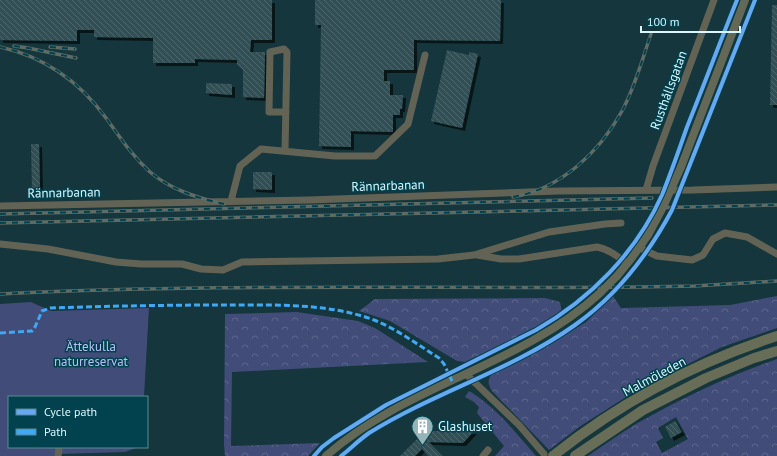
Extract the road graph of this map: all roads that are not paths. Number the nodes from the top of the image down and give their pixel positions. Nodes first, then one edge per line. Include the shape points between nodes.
1 (714, 0) edge
2 (745, 0) edge
3 (426, 54) dead end
4 (286, 112) junction
5 (285, 151) junction
6 (777, 187) edge
7 (646, 190) junction
8 (231, 201) junction
9 (0, 206) edge
10 (621, 223) dead end
11 (0, 244) edge
12 (640, 248) junction
13 (777, 254) edge
14 (474, 255) junction
15 (627, 264) junction
16 (777, 336) edge
17 (777, 351) edge
18 (467, 374) junction
19 (488, 450) dead end
20 (548, 455) edge
21 (326, 456) edge
22 (483, 456) edge
23 (575, 456) edge

1 - 7 street, Rusthållsgatan
2 - 12 main road, bridge via 681,167 664,207
3 - 5 street via 408,124 375,156 335,156
4 - 4 street via 269,112 270,52 284,49 287,52
4 - 5 street
5 - 8 street via 261,149 240,166
6 - 7 street, Rännarbanan
7 - 8 street, Rännarbanan
8 - 9 street, Rännarbanan
10 - 14 street via 549,232
11 - 14 street via 48,249 116,262 182,264 201,269 223,270 242,262 438,259
12 - 13 street via 657,256 692,260 703,255 713,239 725,233 747,237
12 - 15 main road
14 - 15 street via 519,259 597,247 615,254
15 - 18 main road, bridge via 579,312 556,328
16 - 20 highway, Malmöleden via 746,346 688,372 638,398
17 - 23 highway, Malmöleden via 706,378 643,410
18 - 20 street
18 - 21 main road via 390,412
19 - 22 street

